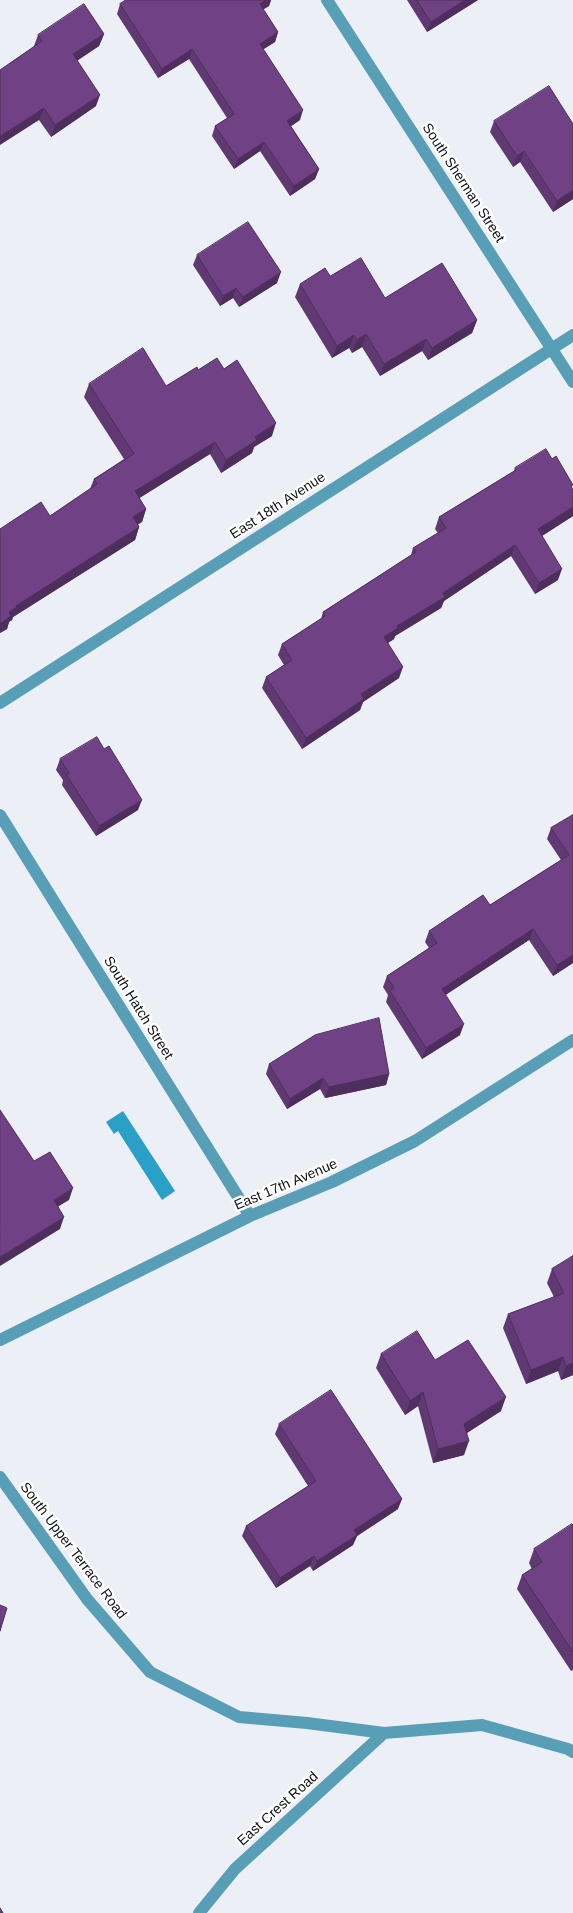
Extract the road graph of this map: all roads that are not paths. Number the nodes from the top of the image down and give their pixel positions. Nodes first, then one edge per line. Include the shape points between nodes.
1 (328, 0) edge
2 (573, 335) edge
3 (551, 348) junction
4 (573, 382) edge
5 (0, 703) edge
6 (0, 815) edge
7 (573, 1040) edge
8 (250, 1216) junction
9 (0, 1340) edge
10 (1, 1479) edge
11 (384, 1733) junction
12 (573, 1752) edge
13 (199, 1913) edge

1 - 3 street, South Sherman Street
2 - 3 street, East 18th Avenue
3 - 4 street, South Sherman Street
3 - 5 street, East 18th Avenue
6 - 8 street, South Hatch Street
7 - 8 street, East 17th Avenue via 416,1140 332,1182
8 - 9 street, East 17th Avenue
10 - 11 street, South Upper Terrace Road via 87,1599 150,1672 239,1717
11 - 12 street, South Upper Terrace Road via 482,1725
11 - 13 street, East Crest Road via 234,1869

